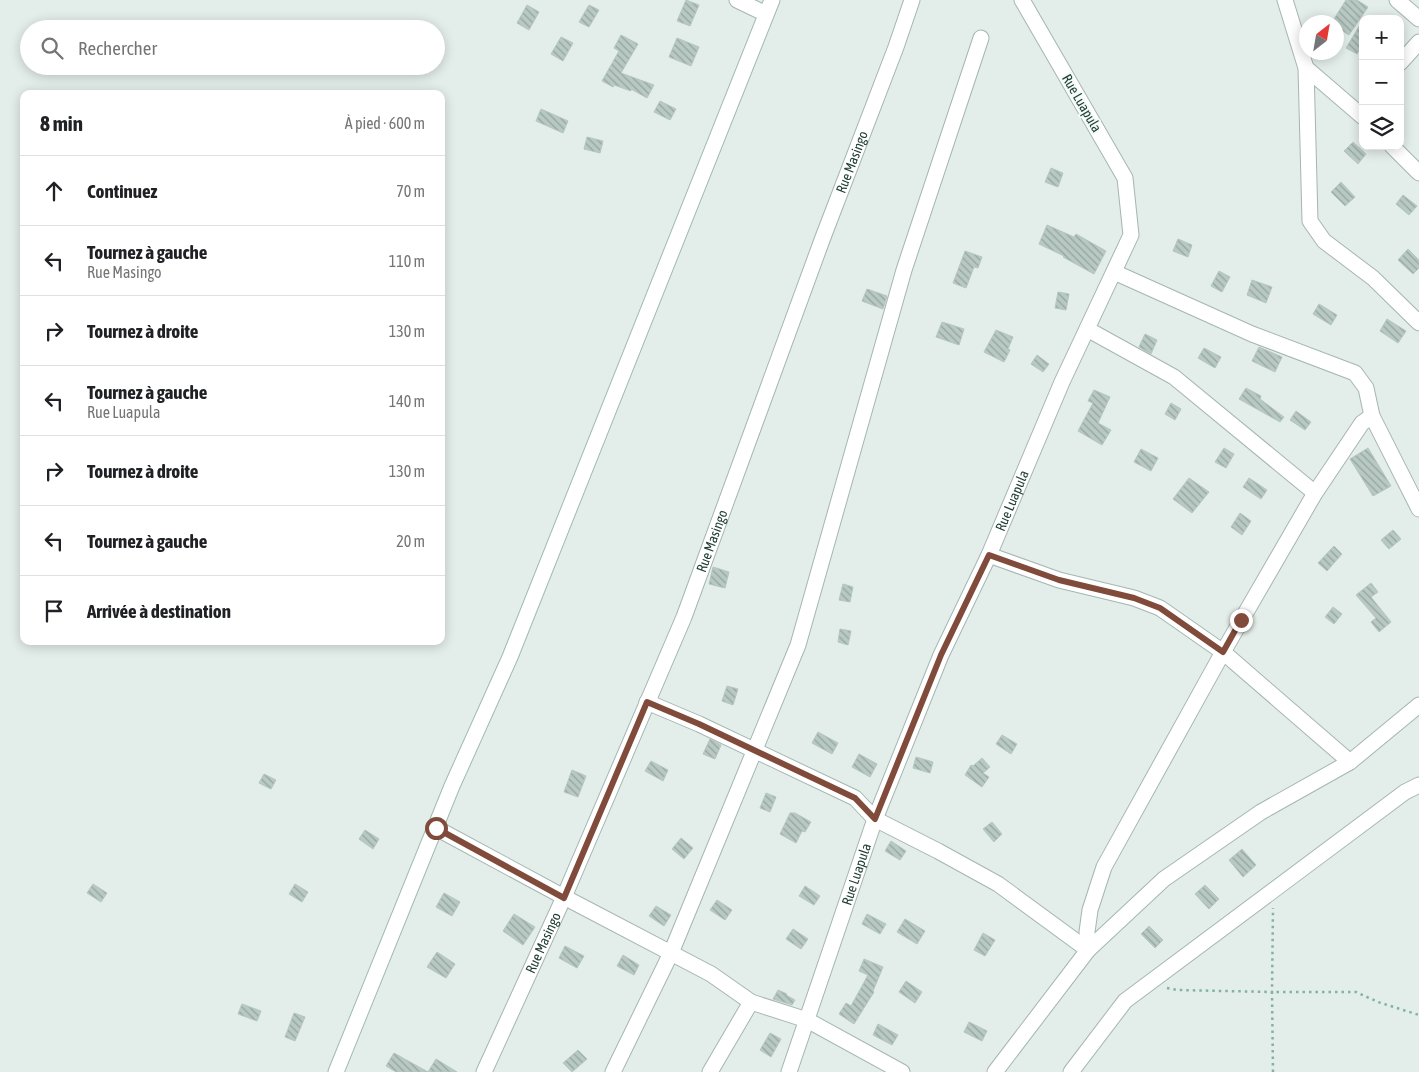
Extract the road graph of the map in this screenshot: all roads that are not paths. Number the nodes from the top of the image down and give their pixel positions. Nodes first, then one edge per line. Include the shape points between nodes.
1 (737, 0) edge
2 (912, 0) edge
3 (1022, 0) edge
4 (1285, 0) edge
5 (1398, 0) edge
6 (769, 7) edge
7 (1419, 19) edge
8 (981, 38) dead end
9 (1419, 42) edge
10 (1403, 60) edge
11 (1306, 68) junction
12 (1359, 108) edge
13 (1396, 150) edge
14 (1419, 173) edge
15 (1114, 272) junction
16 (1419, 323) edge
17 (1087, 328) junction
18 (1372, 416) junction
19 (1314, 493) junction
20 (1419, 509) edge
21 (989, 555) junction
22 (1223, 652) junction
23 (647, 702) junction
24 (1419, 705) edge
25 (755, 750) junction
26 (1350, 762) junction
27 (1419, 784) edge
28 (875, 819) junction
29 (436, 828) junction
30 (564, 898) junction
31 (1088, 950) junction
32 (671, 953) junction
33 (751, 1002) junction
34 (807, 1020) junction
35 (336, 1072) edge
36 (484, 1072) edge
37 (613, 1072) edge
38 (710, 1072) edge
39 (789, 1072) edge
40 (902, 1072) edge
41 (995, 1072) edge
42 (1071, 1072) edge

1 - 6 street
2 - 23 street, Rue Masingo via 684,617
3 - 15 street, Rue Luapula via 1125,178 1131,235
4 - 11 street
5 - 7 street
6 - 29 street via 514,648
8 - 25 street via 904,270 798,645
9 - 10 street
11 - 12 street
11 - 16 street via 1310,221 1324,241 1373,278
13 - 14 street
15 - 17 street, Rue Luapula
15 - 18 street via 1252,334 1354,373 1366,388
17 - 19 street via 1174,377
17 - 21 street, Rue Luapula
18 - 19 street via 1362,423
18 - 20 street
19 - 22 street
21 - 22 street via 1059,580 1134,598 1160,608
21 - 28 street, Rue Luapula via 941,655
22 - 26 street
22 - 31 street via 1104,867 1090,910
23 - 25 street
23 - 30 street, Rue Masingo
24 - 26 street
25 - 28 street via 855,798
25 - 32 street
26 - 31 street via 1261,812 1164,880
27 - 42 street via 1125,1001
28 - 31 street via 998,884
28 - 34 street, Rue Luapula
29 - 30 street
29 - 35 street
30 - 32 street
30 - 36 street, Rue Masingo
31 - 41 street
32 - 33 street via 711,974
32 - 37 street
33 - 34 street
33 - 38 street
34 - 39 street, Rue Luapula
34 - 40 street

